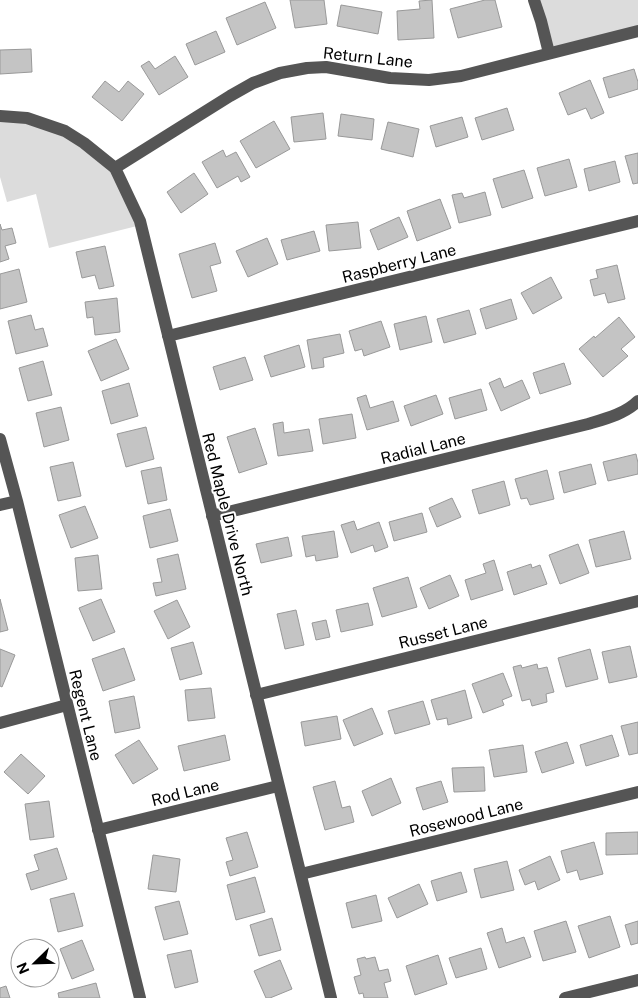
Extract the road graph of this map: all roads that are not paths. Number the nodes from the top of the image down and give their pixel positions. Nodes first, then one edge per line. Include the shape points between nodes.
1 (534, 0) edge
2 (638, 31) edge
3 (549, 53) junction
4 (0, 116) edge
5 (115, 168) junction
6 (638, 221) edge
7 (168, 336) junction
8 (638, 402) edge
9 (0, 439) edge
10 (17, 501) junction
11 (0, 505) edge
12 (212, 516) junction
13 (638, 601) edge
14 (256, 695) junction
15 (67, 705) junction
16 (0, 723) edge
17 (278, 786) junction
18 (638, 792) edge
19 (98, 830) junction
20 (301, 874) junction
21 (638, 980) edge
22 (140, 998) edge
23 (331, 998) edge
24 (565, 998) edge

1 - 3 street
2 - 3 street, Return Lane
3 - 5 street, Return Lane via 461,76 429,80 390,78 326,67 280,73 230,96
4 - 5 street, Red Maple Drive North via 27,118 66,131
5 - 7 street, Red Maple Drive North via 140,221
6 - 7 street, Raspberry Lane
7 - 12 street, Red Maple Drive North
8 - 12 street, Radial Lane via 611,417 588,424
9 - 10 street, Regent Lane
10 - 11 street
10 - 15 street, Regent Lane
12 - 14 street, Red Maple Drive North
13 - 14 street, Russet Lane
14 - 17 street, Red Maple Drive North
15 - 16 street
15 - 19 street, Regent Lane
17 - 19 street, Rod Lane
17 - 20 street, Red Maple Drive North
18 - 20 street, Rosewood Lane
19 - 22 street, Regent Lane
20 - 23 street, Red Maple Drive North
21 - 24 street

